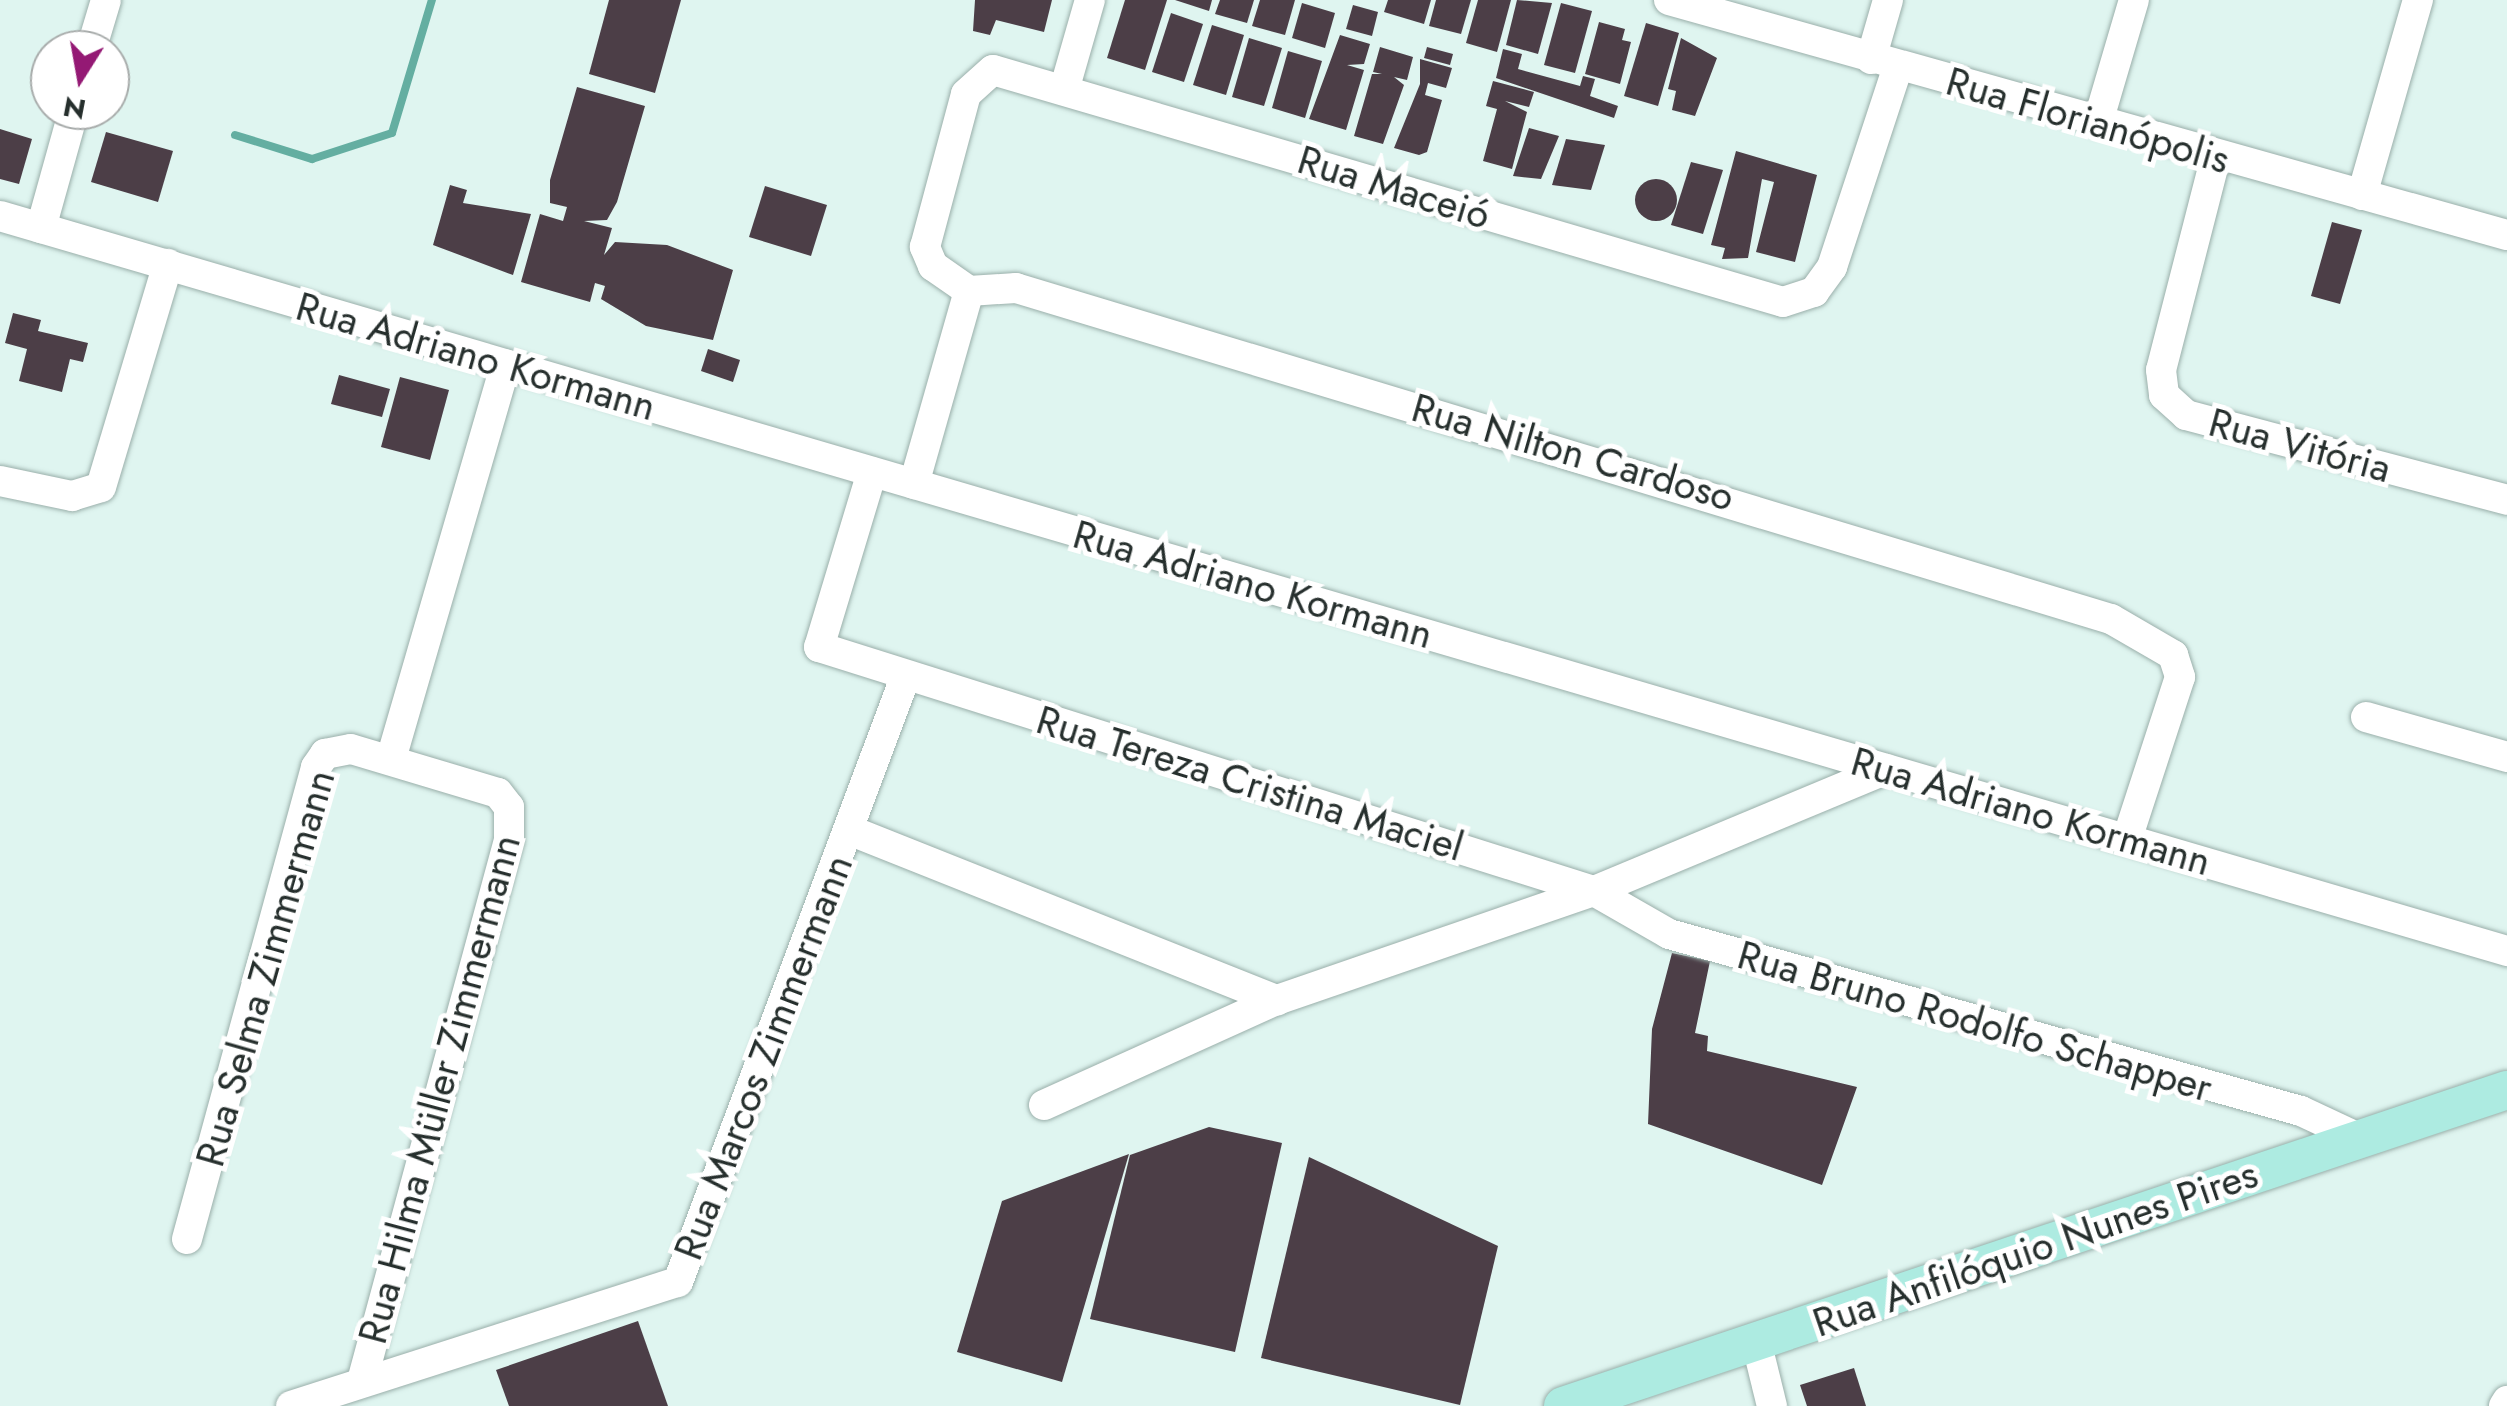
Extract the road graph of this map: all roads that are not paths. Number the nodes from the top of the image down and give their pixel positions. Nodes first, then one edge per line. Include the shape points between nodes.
1 (106, 0) edge
2 (1090, 0) edge
3 (1669, 0) edge
4 (1888, 0) edge
5 (2134, 0) edge
6 (2418, 0) edge
7 (98, 30) edge
8 (1884, 63) junction
9 (1065, 88) junction
10 (2098, 122) junction
11 (68, 130) edge
12 (2216, 156) junction
13 (2362, 195) junction
14 (0, 216) edge
15 (41, 228) junction
16 (2507, 236) edge
17 (168, 264) junction
18 (969, 291) junction
19 (506, 364) junction
20 (872, 472) junction
21 (0, 481) edge
22 (914, 484) junction
23 (2507, 500) edge
24 (906, 676) junction
25 (2366, 717) dead end
26 (2507, 757) edge
27 (392, 759) junction
28 (1887, 770) junction
29 (849, 830) junction
30 (2128, 840) junction
31 (1594, 891) junction
32 (2507, 951) edge
33 (1277, 1000) junction
34 (2507, 1090) edge
35 (1044, 1105) dead end
36 (2360, 1139) junction
37 (187, 1239) dead end
38 (1756, 1342) junction
39 (362, 1381) junction
40 (291, 1406) edge
41 (1563, 1406) edge
42 (1772, 1406) edge

1 - 7 street
2 - 9 street
3 - 8 street, Rua Florianópolis
4 - 8 street, Rua Maceió
5 - 10 street
6 - 13 street
8 - 9 street, Rua Maceió via 1832,267 1814,292 1783,302
8 - 10 street, Rua Florianópolis
9 - 18 street, Rua Maceió via 1000,70 969,87 925,248 932,266
10 - 12 street, Rua Florianópolis
11 - 15 street
12 - 13 street, Rua Florianópolis
12 - 23 street, Rua Vitória via 2161,370 2164,395 2186,415
13 - 16 street, Rua Florianópolis
14 - 15 street, Rua Adriano Kormann
15 - 17 street, Rua Adriano Kormann
17 - 19 street, Rua Adriano Kormann
17 - 21 street via 102,487 72,496
18 - 22 street
18 - 30 street, Rua Nilton Cardoso via 1016,288 2111,618 2173,655 2180,676
19 - 20 street, Rua Adriano Kormann
19 - 27 street, Rua Selma Zimmermann
20 - 22 street, Rua Adriano Kormann
20 - 24 street, Rua Tereza Cristina Maciel via 819,646
22 - 28 street, Rua Adriano Kormann
24 - 29 street, Rua Marcos Zimmermann
24 - 31 street, Rua Tereza Cristina Maciel
25 - 26 street
27 - 37 street, Rua Selma Zimmermann via 338,748 316,767
27 - 39 street, Rua Hilma Müller Zimmermann via 498,793 513,825
28 - 30 street, Rua Adriano Kormann
28 - 31 street
29 - 33 street
29 - 39 street, Rua Marcos Zimmermann via 678,1282
30 - 32 street, Rua Adriano Kormann
31 - 33 street
31 - 36 street, Rua Bruno Rodolfo Schapper via 1669,934 2301,1111
33 - 35 street
34 - 36 main road, Rua Anfilóquio Nunes Pires
36 - 38 main road, Rua Anfilóquio Nunes Pires
38 - 41 main road, Rua Anfilóquio Nunes Pires
38 - 42 street
39 - 40 street, Rua Marcos Zimmermann

